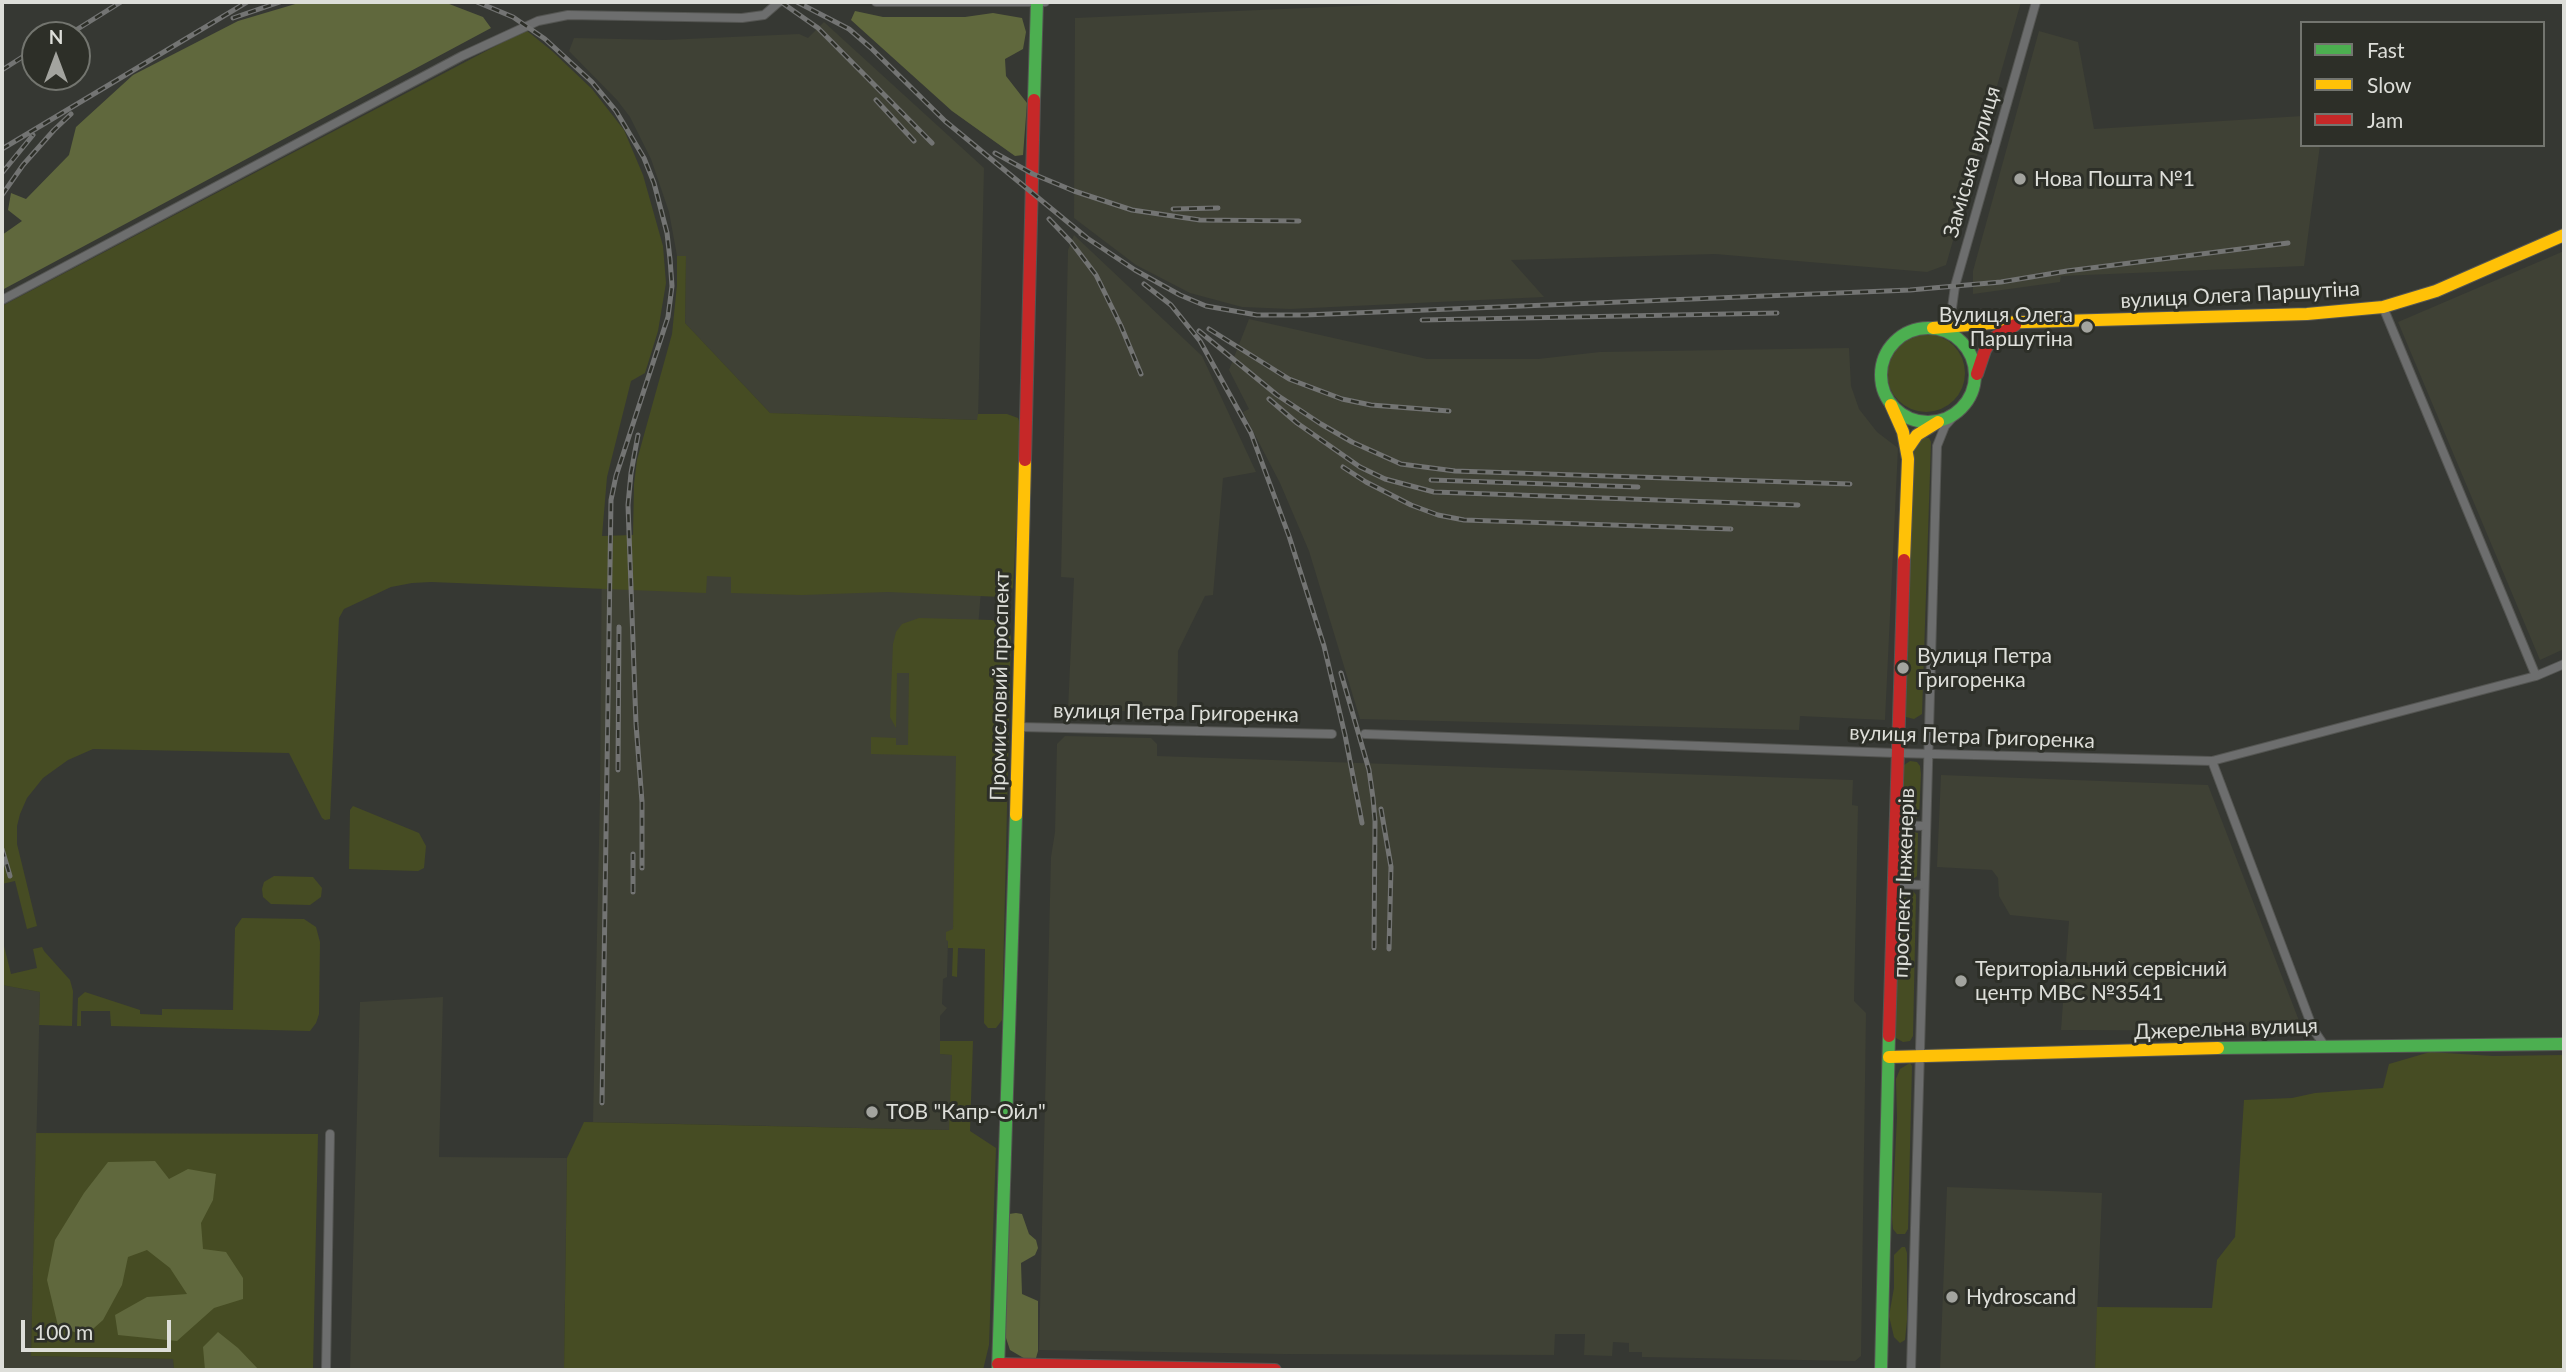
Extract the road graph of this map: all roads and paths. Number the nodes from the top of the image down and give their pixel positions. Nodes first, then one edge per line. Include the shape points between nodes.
1 (779, 2) edge
2 (876, 2) edge
3 (1037, 2) edge
4 (1045, 2) edge
5 (2036, 2) edge
6 (2564, 235) edge
7 (2, 300) edge
8 (2384, 307) junction
9 (2029, 322) junction
10 (1949, 330) junction
11 (1974, 384) junction
12 (1891, 405) junction
13 (1963, 407) junction
14 (1942, 420) junction
15 (1908, 448) junction
16 (2564, 664) edge
17 (2536, 676) junction
18 (1019, 727) junction
19 (1332, 734) dead end
20 (1365, 734) dead end
21 (1896, 753) junction
22 (1927, 753) junction
23 (2212, 761) junction
24 (1894, 825) junction
25 (1925, 826) junction
26 (1893, 884) junction
27 (1924, 885) junction
28 (2564, 1044) edge
29 (2325, 1045) junction
30 (1889, 1057) junction
31 (1919, 1057) junction
32 (330, 1134) dead end
33 (998, 1367) edge
34 (326, 1370) edge
35 (1275, 1370) edge
36 (1881, 1370) edge
37 (1911, 1370) edge

1 - 7 street via 764,15 742,18 568,15 538,21
2 - 3 street
3 - 4 street
3 - 18 street, Промисловий проспект
5 - 10 street, Заміська вулиця via 1955,286
6 - 8 street, вулиця Олега Паршутіна via 2436,291
8 - 9 street, вулиця Олега Паршутіна via 2307,314
8 - 17 street
9 - 10 street, вулиця Олега Паршутіна
9 - 11 street, вулиця Олега Паршутіна via 1992,339
10 - 11 street via 1970,354
10 - 12 street via 1920,329 1891,346 1881,378
11 - 13 street
12 - 14 street via 1914,420
12 - 15 street, проспект Інженерів
13 - 14 street
13 - 22 street, проспект Інженерів via 1945,426 1937,446
14 - 15 street via 1917,435
15 - 21 street, проспект Інженерів
16 - 17 street, вулиця Петра Григоренка
17 - 23 street, вулиця Петра Григоренка
18 - 19 street, вулиця Петра Григоренка
18 - 33 street, Промисловий проспект
20 - 21 street, вулиця Петра Григоренка
21 - 22 street, вулиця Петра Григоренка
21 - 24 street, проспект Інженерів
22 - 23 street, вулиця Петра Григоренка
22 - 25 street, проспект Інженерів
23 - 29 street via 2313,1029
24 - 25 street
24 - 26 street, проспект Інженерів
25 - 27 street, проспект Інженерів
26 - 27 street
26 - 30 street, проспект Інженерів
27 - 31 street, проспект Інженерів
28 - 29 street, Джерельна вулиця
29 - 31 street, Джерельна вулиця
30 - 31 street, Джерельна вулиця
30 - 36 street, проспект Інженерів
31 - 37 street, проспект Інженерів
32 - 34 street
33 - 35 street

